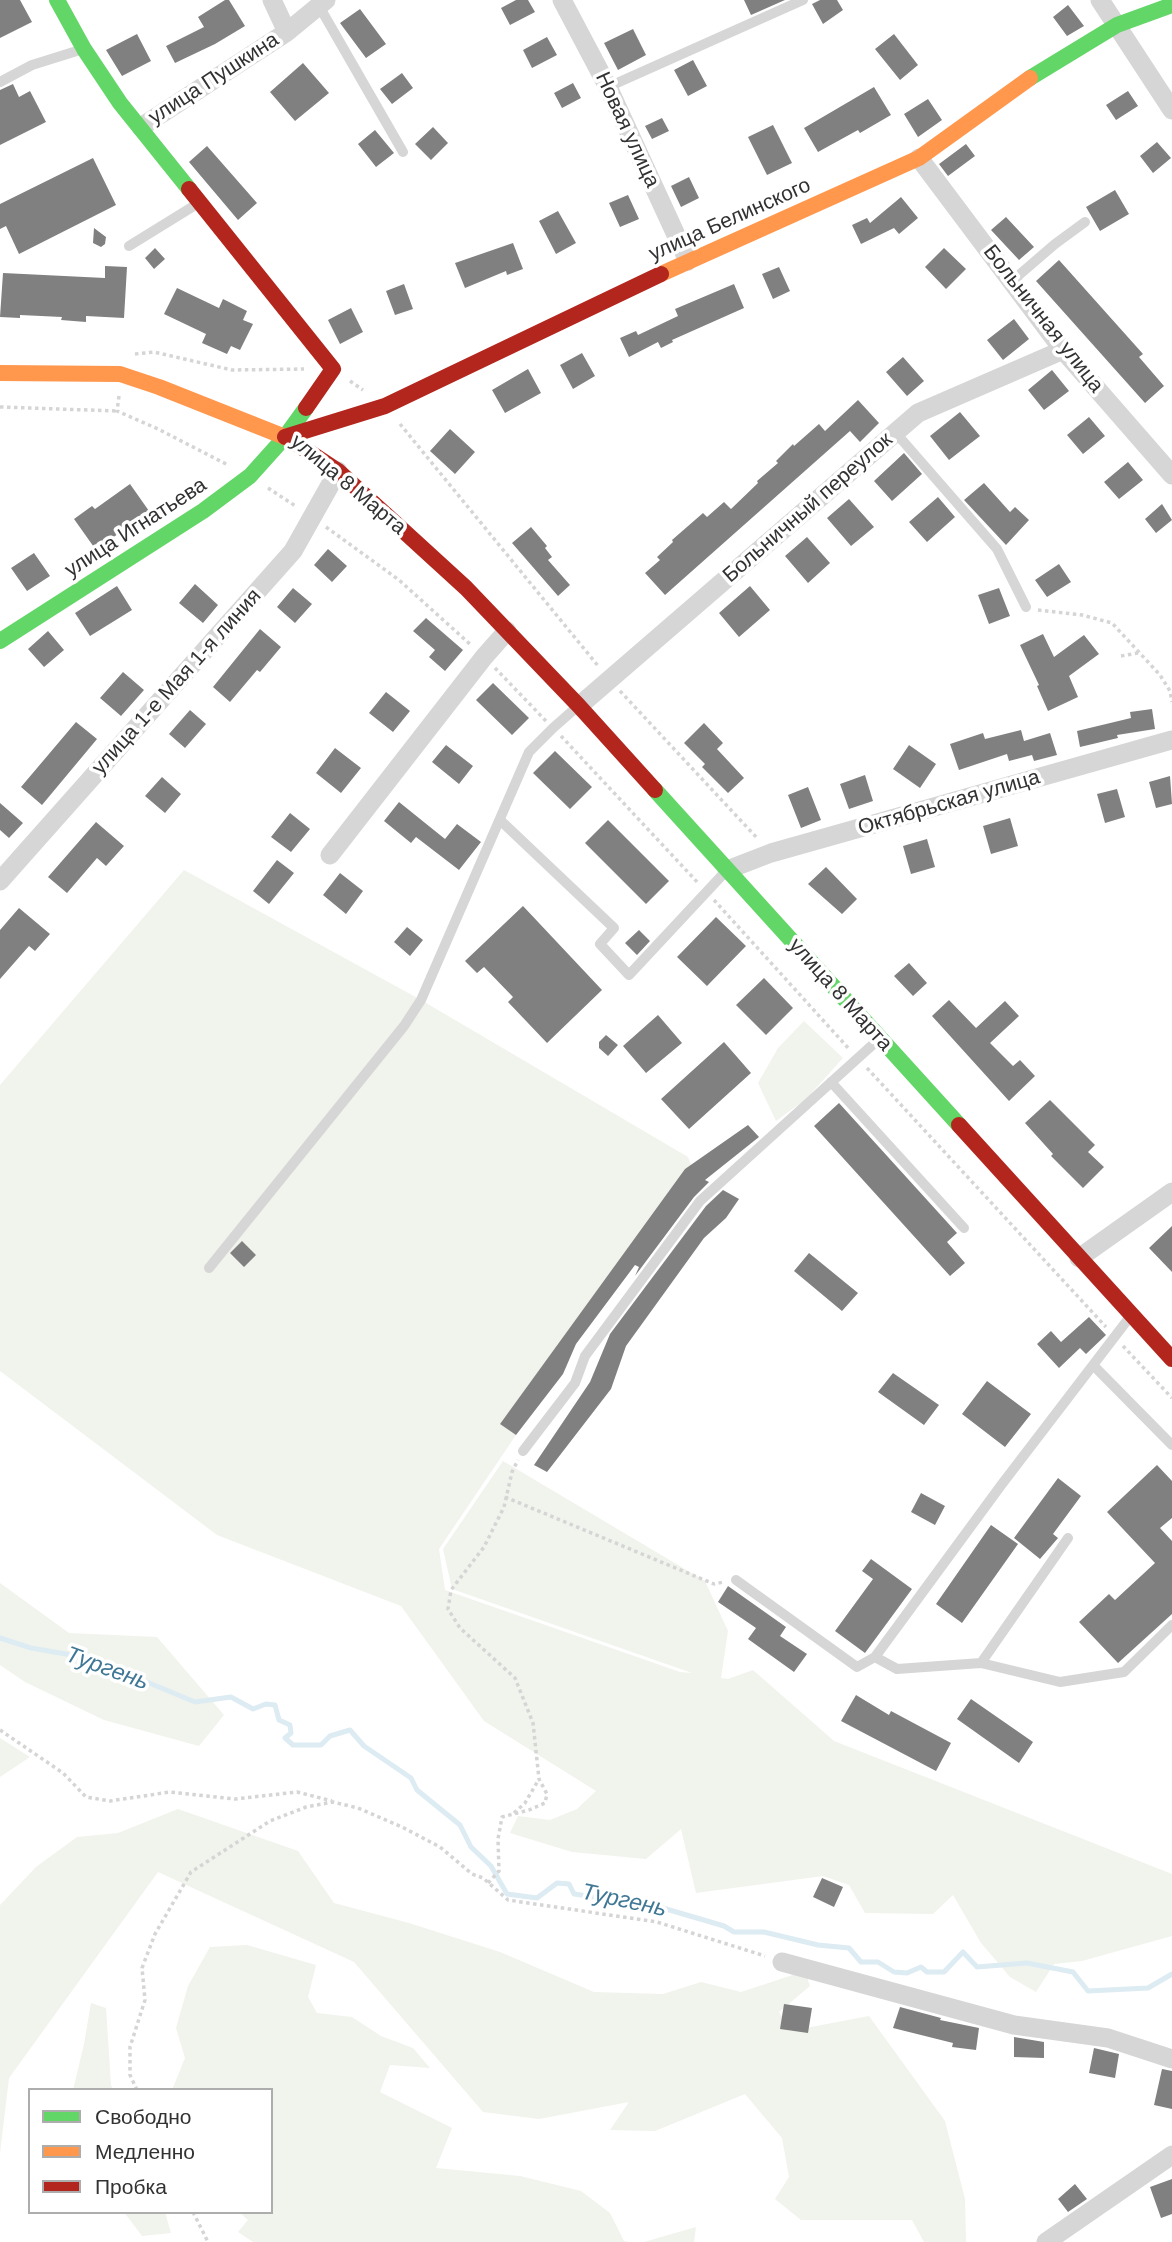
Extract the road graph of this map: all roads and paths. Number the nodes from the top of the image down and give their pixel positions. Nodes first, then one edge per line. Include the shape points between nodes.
1 (57, 0) edge
2 (272, 0) edge
3 (562, 0) edge
4 (803, 0) edge
5 (1100, 0) edge
6 (322, 3) edge
7 (1172, 5) edge
8 (1117, 25) junction
9 (287, 32) junction
10 (84, 49) junction
11 (0, 82) edge
12 (608, 87) junction
13 (1172, 110) edge
14 (141, 127) junction
15 (403, 152) dead end
16 (919, 158) junction
17 (200, 202) junction
18 (1085, 222) dead end
19 (129, 246) dead end
20 (688, 261) junction
21 (1012, 281) junction
22 (1063, 350) junction
23 (0, 373) edge
24 (119, 395) dead end
25 (0, 407) edge
26 (117, 411) junction
27 (895, 432) junction
28 (285, 437) junction
29 (338, 471) junction
30 (1172, 475) edge
31 (250, 476) junction
32 (312, 516) junction
33 (1026, 607) joint
34 (507, 631) junction
35 (0, 641) edge
36 (1138, 653) junction
37 (1121, 656) dead end
38 (484, 657) junction
39 (1172, 702) edge
40 (579, 706) junction
41 (553, 728) junction
42 (1172, 740) edge
43 (500, 820) junction
44 (330, 855) dead end
45 (727, 870) junction
46 (0, 881) edge
47 (706, 892) junction
48 (880, 1039) junction
49 (858, 1059) junction
50 (831, 1082) junction
51 (1172, 1192) edge
52 (964, 1228) dead end
53 (1079, 1258) junction
54 (209, 1268) dead end
55 (1132, 1315) junction
56 (1115, 1337) junction
57 (1172, 1359) edge
58 (1094, 1366) junction
59 (1172, 1398) edge
60 (1172, 1445) edge
61 (523, 1451) joint
62 (505, 1497) junction
63 (1068, 1538) dead end
64 (736, 1580) joint
65 (1172, 1625) edge
66 (875, 1657) junction
67 (981, 1663) junction
68 (0, 1730) edge
69 (539, 1779) junction
70 (333, 1802) junction
71 (512, 1815) junction
72 (488, 1883) junction
73 (782, 1962) joint
74 (1172, 2059) edge
75 (136, 2088) edge
76 (1172, 2155) edge
77 (194, 2214) edge
78 (208, 2242) edge
79 (1046, 2242) edge

1 - 10 street, улица 8 Марта
2 - 9 street, улица Пушкина
3 - 12 street, Новая улица
4 - 12 lane
5 - 8 street
6 - 9 street, улица Пушкина
6 - 15 lane, улица Пушкина
7 - 8 street, улица Белинского
8 - 13 street
8 - 16 street, улица Белинского via 1019,85
9 - 14 street, улица Пушкина
10 - 11 lane via 32,65
10 - 14 street, улица 8 Марта
12 - 20 street, Новая улица
14 - 17 street, улица 8 Марта
16 - 20 street, улица Белинского
16 - 21 street, Больничная улица
17 - 19 lane
17 - 28 street, улица 8 Марта via 333,369
18 - 21 lane
20 - 28 street, улица Белинского via 386,406
21 - 22 street, Больничная улица
22 - 27 street, Больничный переулок via 918,413
22 - 30 street, Больничная улица
23 - 28 street via 120,374
24 - 26 path
25 - 26 path
26 - 31 path
27 - 33 lane via 997,549
27 - 40 street, Больничный переулок
28 - 29 street, улица 8 Марта
28 - 31 street, улица Игнатьева
29 - 32 street, улица 1-е Мая 1-я линия
29 - 34 street, улица 8 Марта
31 - 32 path
31 - 35 street, улица Игнатьева
32 - 38 path via 399,580
32 - 46 street, улица 1-е Мая 1-я линия via 293,551
33 - 36 path via 1112,623
34 - 38 street
34 - 40 street, улица 8 Марта
36 - 37 path
36 - 39 path via 1160,675
38 - 41 path
38 - 44 street
40 - 41 lane
40 - 45 street, улица 8 Марта
41 - 43 lane via 529,752
41 - 47 path
42 - 45 street, Октябрьская улица via 771,853
43 - 47 lane via 614,928 600,944 629,975
43 - 54 lane via 415,1009
45 - 47 lane
45 - 48 street, улица 8 Марта
47 - 49 path
48 - 49 lane
48 - 53 street, улица 8 Марта
49 - 50 lane
49 - 56 path
50 - 52 lane
50 - 61 lane via 700,1201 585,1356 575,1383
51 - 53 street
53 - 55 street, улица 8 Марта
55 - 56 lane
55 - 57 street, улица 8 Марта
56 - 58 lane
56 - 59 path
58 - 60 lane
58 - 66 lane
61 - 62 path
62 - 64 path via 714,1584
62 - 69 path via 484,1547 451,1590 447,1609 460,1628 515,1678 533,1723
63 - 67 lane
64 - 66 lane via 857,1667
65 - 67 lane via 1124,1672 1060,1682
66 - 67 lane via 897,1669
68 - 70 path via 63,1773 86,1797 110,1801 170,1791 234,1799 297,1792
69 - 71 path
69 - 71 path via 547,1794 545,1803
70 - 72 path via 358,1808 440,1847
70 - 75 path via 270,1821 191,1872 155,1934 142,1968 145,2000 130,2047 130,2075
71 - 72 path via 502,1817 499,1871
72 - 73 path via 508,1900 657,1922
73 - 74 street via 1013,2025 1108,2038
76 - 79 street
77 - 78 path

